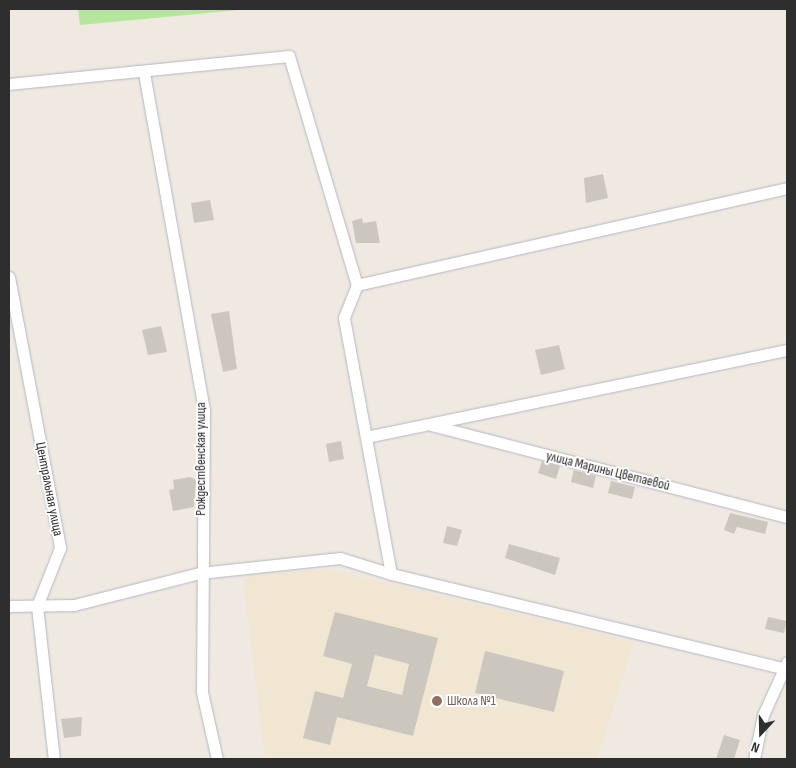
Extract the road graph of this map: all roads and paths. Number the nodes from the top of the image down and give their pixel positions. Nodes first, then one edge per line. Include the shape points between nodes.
1 (144, 73) junction
2 (9, 84) edge
3 (787, 188) edge
4 (9, 277) edge
5 (357, 285) junction
6 (787, 350) edge
7 (428, 424) junction
8 (366, 437) junction
9 (787, 517) edge
10 (200, 573) junction
11 (392, 574) junction
12 (9, 606) edge
13 (37, 606) junction
14 (786, 666) edge
15 (54, 759) edge
16 (217, 759) edge
17 (754, 759) edge

1 - 2 street
1 - 5 street via 289,56
1 - 10 street, Рождественская улица via 204,409
3 - 5 street
4 - 13 street, Центральная улица via 60,548
5 - 8 street via 344,318
6 - 7 street, улица Марины Цветаевой
7 - 8 street, улица Марины Цветаевой
7 - 9 street, улица Марины Цветаевой
8 - 11 street
10 - 11 street via 340,558
10 - 13 street via 74,605
10 - 16 street, Рождественская улица via 202,692
11 - 14 street
12 - 13 street
13 - 15 street, Центральная улица
14 - 17 street via 764,715

